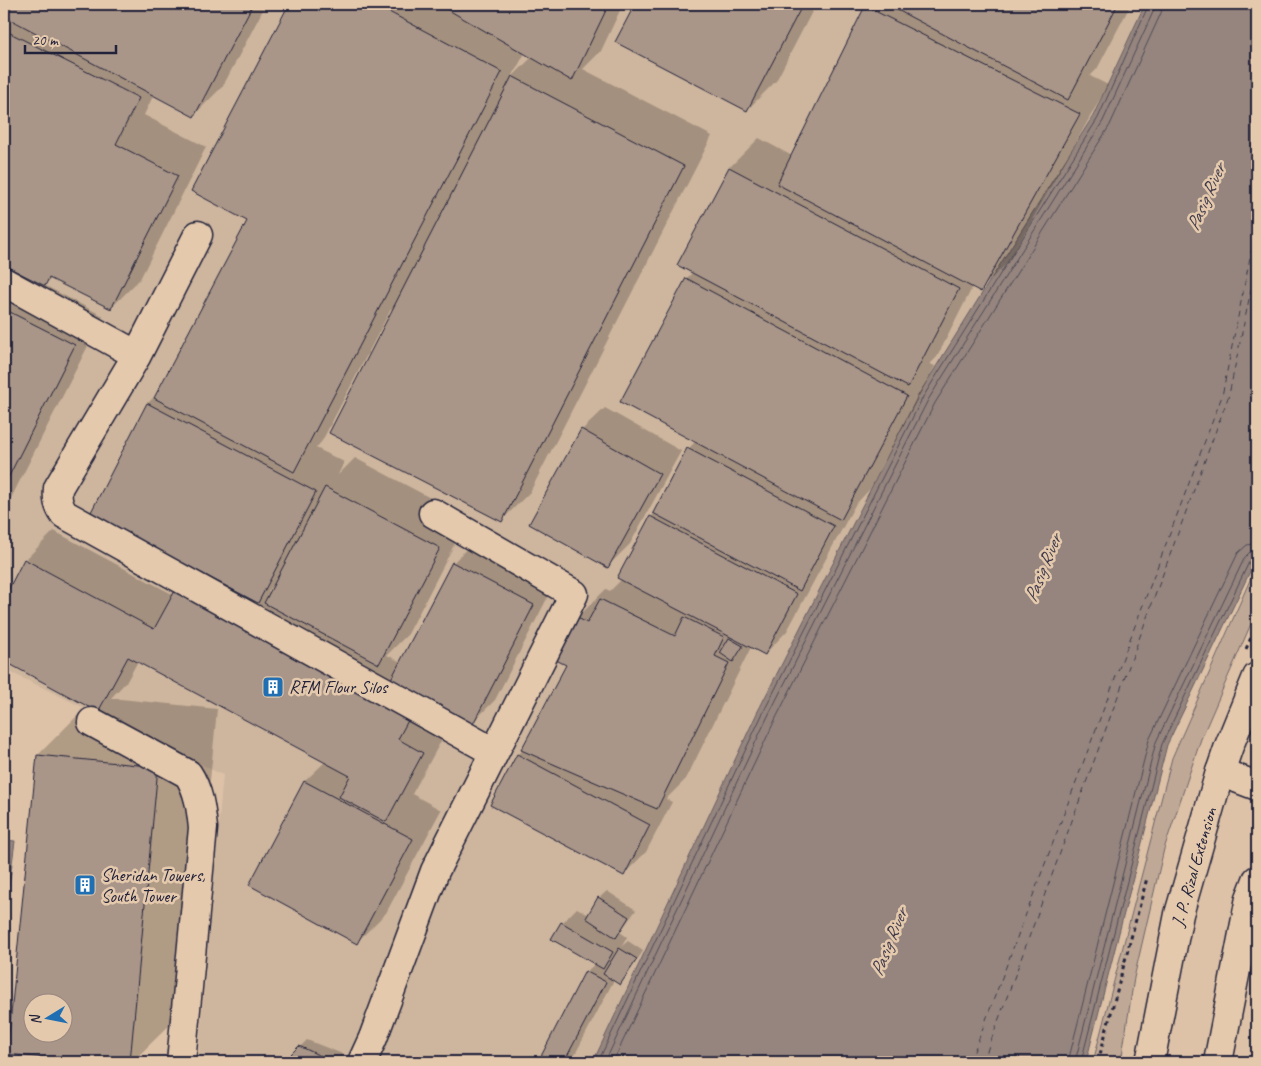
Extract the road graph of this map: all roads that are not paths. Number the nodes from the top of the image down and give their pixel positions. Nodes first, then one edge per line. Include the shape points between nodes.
1 (198, 235) dead end
2 (4, 282) edge
3 (137, 355) junction
4 (433, 513) dead end
5 (1257, 677) edge
6 (92, 722) dead end
7 (494, 752) junction
8 (1220, 772) junction
9 (1257, 786) edge
10 (1257, 880) edge
11 (181, 1062) edge
12 (361, 1062) edge
13 (1150, 1062) edge
14 (1218, 1062) edge

1 - 3 main road
2 - 3 main road
3 - 7 main road via 58,488 57,498 64,514
4 - 7 main road via 574,594
5 - 8 main road, J. P. Rizal Extension
6 - 11 main road via 188,774 197,792 203,828
7 - 12 main road via 435,871 373,1038
8 - 9 main road
8 - 13 main road, J. P. Rizal Extension via 1179,914
10 - 14 main road via 1250,898

